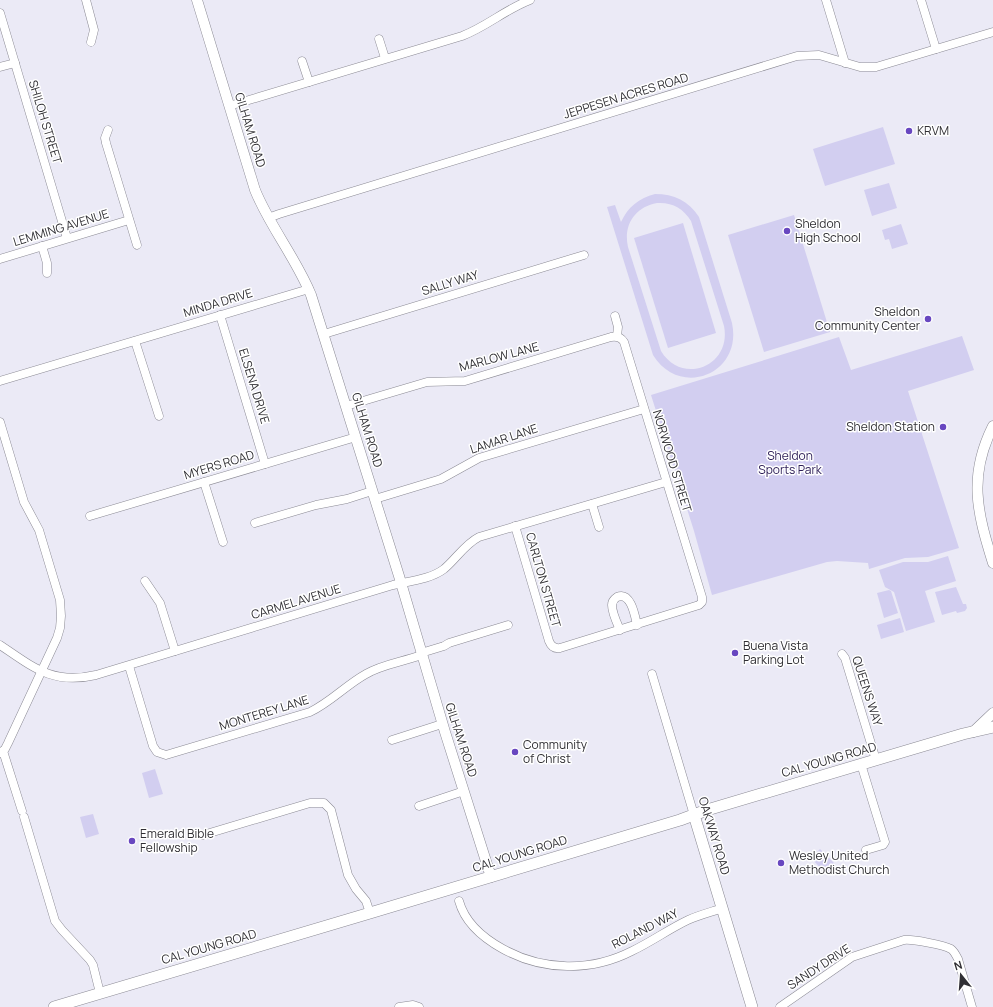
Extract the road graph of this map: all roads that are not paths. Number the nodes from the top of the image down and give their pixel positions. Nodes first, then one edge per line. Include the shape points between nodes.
1 (86, 0) edge
2 (197, 0) edge
3 (530, 0) edge
4 (826, 0) edge
5 (921, 0) edge
6 (0, 13) edge
7 (3, 32) edge
8 (993, 32) edge
9 (379, 39) dead end
10 (90, 42) dead end
11 (936, 49) junction
12 (385, 58) junction
13 (302, 61) dead end
14 (845, 62) junction
15 (15, 63) junction
16 (0, 67) edge
17 (309, 82) junction
18 (229, 106) junction
19 (108, 130) dead end
20 (268, 218) junction
21 (129, 220) junction
22 (67, 238) junction
23 (137, 245) dead end
24 (42, 246) junction
25 (584, 255) dead end
26 (0, 259) edge
27 (47, 274) dead end
28 (309, 289) junction
29 (220, 315) junction
30 (615, 316) dead end
31 (324, 334) junction
32 (614, 336) junction
33 (135, 341) junction
34 (0, 381) edge
35 (346, 406) junction
36 (644, 409) junction
37 (159, 416) dead end
38 (0, 422) edge
39 (993, 426) edge
40 (356, 437) junction
41 (265, 464) junction
42 (204, 482) junction
43 (666, 482) junction
44 (373, 495) junction
45 (592, 504) junction
46 (90, 516) dead end
47 (255, 523) dead end
48 (515, 526) junction
49 (598, 527) dead end
50 (223, 542) dead end
51 (992, 559) edge
52 (145, 581) dead end
53 (400, 583) junction
54 (508, 625) dead end
55 (637, 625) junction
56 (620, 630) junction
57 (0, 645) edge
58 (175, 651) junction
59 (421, 654) junction
60 (842, 654) dead end
61 (128, 666) junction
62 (41, 672) junction
63 (652, 674) dead end
64 (993, 713) edge
65 (442, 724) junction
66 (993, 728) edge
67 (973, 732) junction
68 (392, 740) dead end
69 (2, 752) edge
70 (876, 760) junction
71 (861, 764) junction
72 (464, 792) junction
73 (419, 806) dead end
74 (694, 815) junction
75 (202, 835) dead end
76 (866, 850) dead end
77 (491, 877) junction
78 (459, 901) dead end
79 (723, 908) junction
80 (370, 913) junction
81 (100, 993) junction
82 (54, 1007) edge
83 (398, 1007) edge
84 (419, 1007) edge
85 (752, 1007) edge
86 (780, 1007) edge
87 (972, 1007) edge

1 - 10 street via 94,30
2 - 18 street, GILHAM ROAD
3 - 12 street via 467,34
4 - 14 street
5 - 11 street
6 - 7 street, SHILOH STREET
7 - 15 street, SHILOH STREET
8 - 11 street, JEPPESEN ACRES ROAD
9 - 12 street
11 - 14 street, JEPPESEN ACRES ROAD via 876,67 860,67
12 - 17 street
13 - 17 street
14 - 20 street, JEPPESEN ACRES ROAD via 819,55 797,56
15 - 16 street
15 - 22 street, SHILOH STREET
17 - 18 street
18 - 20 street, GILHAM ROAD via 255,190
19 - 21 street, LEMMING AVENUE via 106,143
20 - 28 street, GILHAM ROAD
21 - 22 street, LEMMING AVENUE
21 - 23 street, LEMMING AVENUE
22 - 24 street, LEMMING AVENUE
24 - 26 street, LEMMING AVENUE
24 - 27 street
25 - 31 street, SALLY WAY
28 - 29 street, MINDA DRIVE
28 - 31 street, GILHAM ROAD
29 - 33 street, MINDA DRIVE
29 - 41 street, ELSENA DRIVE
30 - 32 street via 618,327
31 - 35 street, GILHAM ROAD
32 - 35 street, MARLOW LANE via 468,380 427,382
32 - 36 street, NORWOOD STREET via 624,342
33 - 34 street, MINDA DRIVE
33 - 37 street
35 - 40 street, GILHAM ROAD
36 - 43 street, NORWOOD STREET
36 - 44 street, LAMAR LANE via 480,458 441,479
38 - 62 street via 24,502 39,530 62,616 59,634
39 - 51 street via 982,452 977,484 979,515
40 - 41 street, MYERS ROAD
40 - 44 street, GILHAM ROAD
41 - 42 street, MYERS ROAD
42 - 46 street, MYERS ROAD
42 - 50 street
43 - 45 street, CARMEL AVENUE
43 - 55 street, NORWOOD STREET via 702,601 699,605
44 - 47 street, LAMAR LANE via 316,505
44 - 53 street, GILHAM ROAD
45 - 48 street, CARMEL AVENUE
45 - 49 street
48 - 53 street, CARMEL AVENUE via 477,538 436,573
48 - 56 street, CARLTON STREET via 548,641 553,647 560,648
52 - 58 street via 160,603
53 - 58 street, CARMEL AVENUE
53 - 59 street, GILHAM ROAD
54 - 59 street, MONTEREY LANE
55 - 56 street
55 - 56 street via 630,602 626,597 620,596 612,605
57 - 62 street, CARMEL AVENUE
58 - 61 street, CARMEL AVENUE
59 - 61 street, MONTEREY LANE via 373,670 326,704 300,716 166,755 159,754 154,749
59 - 65 street, GILHAM ROAD
60 - 70 street, QUEENS WAY
61 - 62 street, CARMEL AVENUE via 78,678 62,678
62 - 69 street
63 - 74 street, OAKWAY ROAD
64 - 67 street
65 - 68 street
65 - 72 street, GILHAM ROAD
66 - 67 main road, CAL YOUNG ROAD
67 - 70 main road, CAL YOUNG ROAD
69 - 81 street via 55,921 90,960
70 - 71 main road, CAL YOUNG ROAD
71 - 74 main road, CAL YOUNG ROAD
71 - 76 street via 884,842 883,845
72 - 73 street
72 - 77 street, GILHAM ROAD
74 - 77 main road, CAL YOUNG ROAD
74 - 79 main road, OAKWAY ROAD
75 - 80 street via 310,804 324,803 330,810 348,875 366,901
77 - 80 main road, CAL YOUNG ROAD
78 - 79 street, ROLAND WAY via 462,911 478,932 522,958 551,966 593,964 619,957 689,920
79 - 85 main road, OAKWAY ROAD
80 - 81 main road, CAL YOUNG ROAD
81 - 82 main road, CAL YOUNG ROAD
83 - 84 street
86 - 87 street, SANDY DRIVE via 852,957 911,939 952,950 958,959

